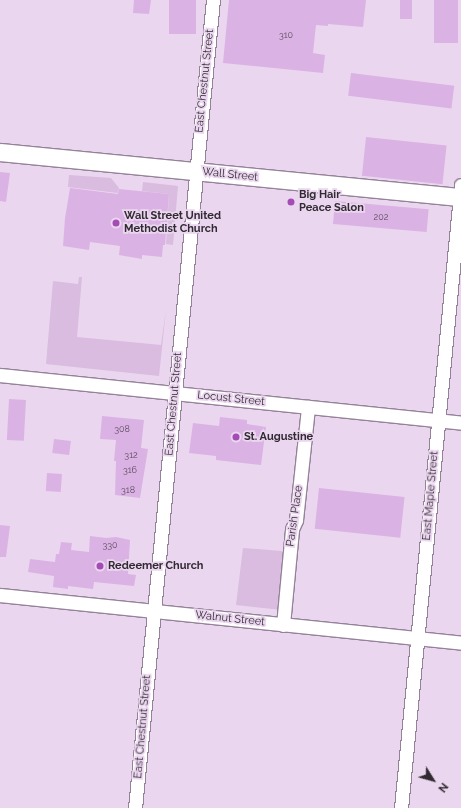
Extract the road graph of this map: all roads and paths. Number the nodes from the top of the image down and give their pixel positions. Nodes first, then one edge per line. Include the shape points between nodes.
1 (213, 0) edge
2 (0, 152) edge
3 (196, 171) junction
4 (461, 193) edge
5 (0, 375) edge
6 (176, 394) junction
7 (308, 407) junction
8 (438, 421) junction
9 (461, 423) edge
10 (0, 595) edge
11 (154, 612) junction
12 (283, 625) junction
13 (418, 639) junction
14 (461, 643) edge
15 (135, 808) edge
16 (401, 808) edge

1 - 3 street, East Chestnut Street
2 - 3 street, Wall Street
3 - 4 street, Wall Street
3 - 6 street, East Chestnut Street
4 - 8 street, East Maple Street
5 - 6 street, Locust Street
6 - 7 street, Locust Street
6 - 11 street, East Chestnut Street
7 - 8 street, Locust Street
7 - 12 street, Parish Place
8 - 9 street, Locust Street
8 - 13 street, East Maple Street
10 - 11 street, Walnut Street
11 - 12 street, Walnut Street
11 - 15 street, East Chestnut Street
12 - 13 street, Walnut Street
13 - 14 street, Walnut Street
13 - 16 street, East Maple Street

